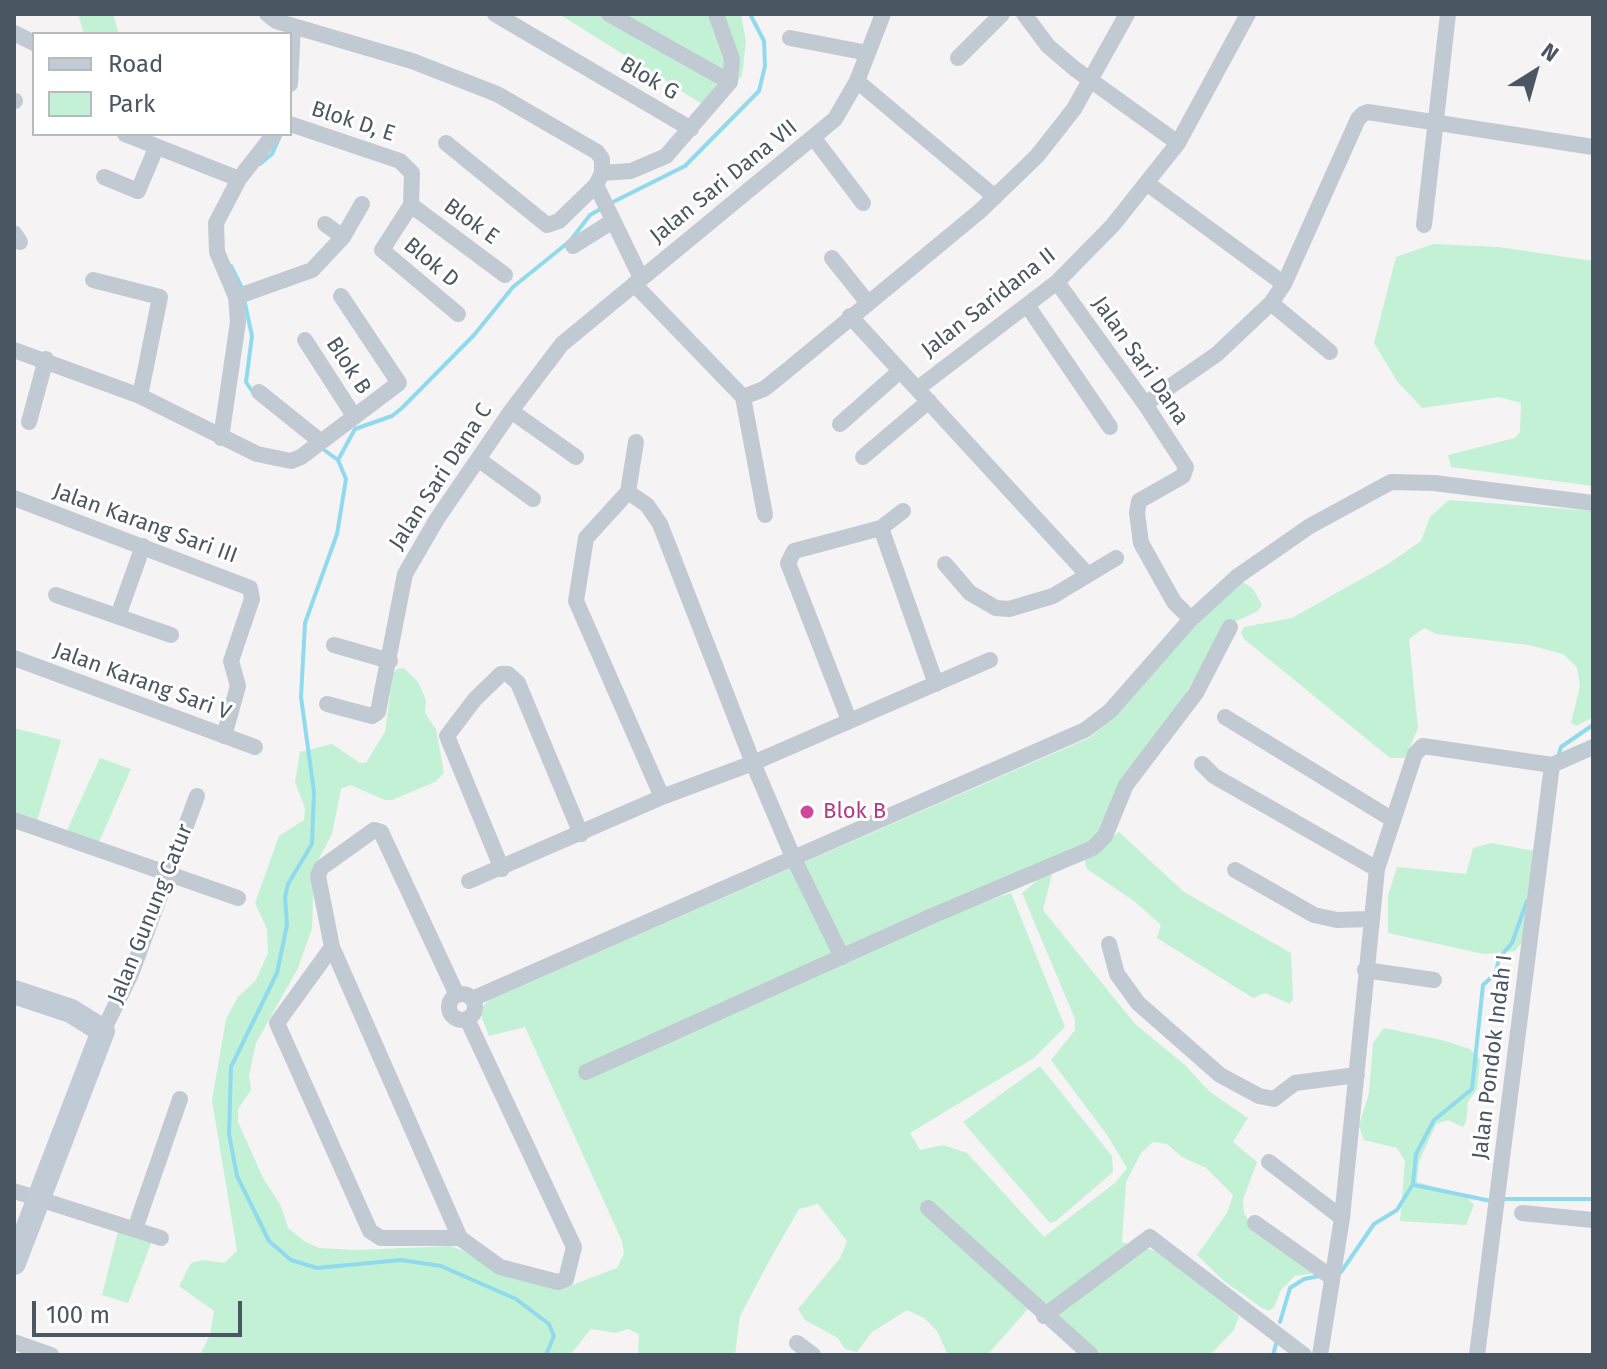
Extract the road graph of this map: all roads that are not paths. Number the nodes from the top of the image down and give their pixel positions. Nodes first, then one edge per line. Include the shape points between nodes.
1 (267, 14) edge
2 (495, 14) edge
3 (609, 14) edge
4 (716, 14) edge
5 (883, 14) edge
6 (1002, 14) edge
7 (1024, 14) edge
8 (1127, 14) edge
9 (1248, 14) edge
10 (1448, 14) edge
11 (293, 26) junction
12 (14, 33) edge
13 (790, 38) dead end
14 (32, 42) edge
15 (292, 42) edge
16 (868, 53) junction
17 (958, 58) dead end
18 (857, 81) junction
19 (1091, 81) junction
20 (730, 82) junction
21 (1435, 122) junction
22 (292, 125) edge
23 (691, 129) junction
24 (135, 136) edge
25 (272, 136) edge
26 (813, 137) junction
27 (446, 143) dead end
28 (1178, 143) junction
29 (1593, 147) edge
30 (156, 148) junction
31 (104, 177) dead end
32 (239, 179) junction
33 (1148, 184) junction
34 (603, 195) junction
35 (995, 197) junction
36 (863, 203) dead end
37 (362, 204) dead end
38 (411, 205) junction
39 (325, 224) dead end
40 (1424, 225) dead end
41 (343, 237) junction
42 (573, 246) dead end
43 (832, 258) dead end
44 (505, 275) dead end
45 (93, 280) dead end
46 (638, 281) junction
47 (1057, 282) junction
48 (1284, 284) junction
49 (341, 296) dead end
50 (236, 297) junction
51 (868, 303) junction
52 (1271, 303) junction
53 (1027, 305) junction
54 (458, 314) dead end
55 (850, 316) junction
56 (305, 340) dead end
57 (14, 350) edge
58 (1330, 352) dead end
59 (554, 354) joint
60 (46, 359) junction
61 (900, 371) junction
62 (259, 392) dead end
63 (923, 395) junction
64 (140, 396) junction
65 (743, 397) junction
66 (1145, 404) junction
67 (511, 411) junction
68 (354, 416) junction
69 (29, 422) dead end
70 (840, 424) dead end
71 (1110, 427) dead end
72 (221, 438) junction
73 (320, 441) junction
74 (636, 442) dead end
75 (576, 457) dead end
76 (863, 457) dead end
77 (478, 459) junction
78 (628, 492) junction
79 (14, 498) edge
80 (533, 499) dead end
81 (1593, 503) edge
82 (903, 511) dead end
83 (765, 515) dead end
84 (881, 528) junction
85 (143, 546) junction
86 (1116, 558) dead end
87 (945, 564) dead end
88 (1086, 573) junction
89 (56, 595) dead end
90 (118, 616) junction
91 (1191, 619) junction
92 (1230, 627) dead end
93 (171, 635) dead end
94 (334, 645) dead end
95 (14, 658) edge
96 (990, 660) dead end
97 (390, 661) junction
98 (936, 684) junction
99 (327, 704) dead end
100 (1225, 717) dead end
101 (849, 720) junction
102 (224, 736) junction
103 (255, 747) dead end
104 (1593, 747) edge
105 (753, 763) junction
106 (1202, 764) dead end
107 (1552, 765) junction
108 (197, 796) dead end
109 (662, 797) junction
110 (14, 820) edge
111 (1393, 820) junction
112 (581, 834) junction
113 (793, 857) junction
114 (502, 869) junction
115 (1377, 869) junction
116 (1235, 870) dead end
117 (168, 872) junction
118 (469, 881) dead end
119 (238, 898) dead end
120 (1370, 919) junction
121 (1109, 944) dead end
122 (332, 947) junction
123 (842, 957) junction
124 (1365, 970) junction
125 (1434, 980) dead end
126 (14, 992) edge
127 (464, 997) junction
128 (103, 1031) junction
129 (586, 1072) dead end
130 (1357, 1075) junction
131 (180, 1099) dead end
132 (1269, 1162) dead end
133 (14, 1191) edge
134 (38, 1200) junction
135 (928, 1208) dead end
136 (1522, 1213) dead end
137 (1342, 1218) junction
138 (1593, 1220) edge
139 (1255, 1223) dead end
140 (135, 1229) junction
141 (161, 1238) dead end
142 (460, 1238) junction
143 (14, 1263) edge
144 (1331, 1277) junction
145 (1044, 1316) junction
146 (14, 1342) edge
147 (797, 1343) dead end
148 (51, 1355) edge
149 (813, 1355) edge
150 (1091, 1355) edge
151 (1304, 1355) edge
152 (1320, 1355) edge
153 (1477, 1355) edge

1 - 11 street
2 - 23 street, Blok G
3 - 20 street
4 - 20 street via 732,59
5 - 16 street, Jalan Sari Dana VII
6 - 17 street
7 - 19 street via 1048,46
8 - 19 street
9 - 28 street, Jalan Saridana II
10 - 21 street
11 - 15 street
11 - 34 street via 412,61 497,94 597,152
12 - 14 street
13 - 16 street
16 - 18 street, Jalan Sari Dana VII
18 - 26 street, Jalan Sari Dana VII via 835,119
18 - 35 street
19 - 28 street
19 - 35 street via 1037,156
20 - 23 street
21 - 29 street
21 - 40 street
21 - 48 street via 1368,112 1358,119
22 - 38 street, Blok D, E via 400,161 412,173
23 - 34 street, Blok G via 666,156 616,174
24 - 30 street
25 - 32 street
26 - 36 street
26 - 46 street, Jalan Sari Dana VII
27 - 34 street via 547,225
28 - 33 street, Jalan Saridana II
30 - 31 street via 142,189 135,191
30 - 32 street
32 - 50 street via 221,210 215,235
33 - 47 street, Jalan Saridana II
33 - 48 street
34 - 42 street
34 - 46 street
35 - 51 street
37 - 41 street
38 - 44 street, Blok E
38 - 54 street, Blok D via 382,250
39 - 41 street
41 - 50 street via 312,270
43 - 51 street
45 - 64 street via 160,297
46 - 59 street, Jalan Sari Dana VII
46 - 65 street
47 - 53 street, Jalan Saridana II
47 - 66 street, Jalan Sari Dana
48 - 52 street
49 - 68 street via 399,383
50 - 72 street via 234,359
51 - 55 street
52 - 58 street
52 - 66 street via 1217,354
53 - 63 street, Jalan Saridana II
53 - 71 street
55 - 61 street
55 - 65 street via 764,389
56 - 68 street, Blok B
57 - 60 street
59 - 67 street, Jalan Sari Dana C
60 - 64 street
60 - 69 street
61 - 63 street
61 - 70 street
62 - 73 street
63 - 76 street, Jalan Saridana II
63 - 88 street
64 - 72 street
65 - 83 street
66 - 91 street, Jalan Sari Dana via 1186,467 1183,476 1145,496 1137,507 1141,543 1174,602
67 - 75 street
67 - 77 street, Jalan Sari Dana C
68 - 73 street
72 - 73 street via 281,460 301,457
74 - 78 street
77 - 80 street
77 - 97 street, Jalan Sari Dana C via 405,574
78 - 105 street via 647,505 660,524
78 - 109 street via 586,538 576,601
79 - 85 street, Jalan Karang Sari III
81 - 91 street via 1391,482 1238,576
82 - 84 street
84 - 98 street
84 - 101 street via 794,551 788,563
85 - 90 street
85 - 102 street, Jalan Karang Sari III via 253,591 231,661 238,686
86 - 88 street
87 - 88 street via 970,593 996,608 1009,609 1053,596
89 - 90 street
90 - 93 street
91 - 113 street via 1110,711 1085,730
92 - 123 street via 1196,693 1126,785 1105,836 1093,848
94 - 97 street
95 - 102 street, Jalan Karang Sari V
96 - 98 street
97 - 99 street, Jalan Sari Dana C via 378,712 372,716
98 - 101 street
100 - 111 street
101 - 105 street
102 - 103 street, Jalan Karang Sari V
104 - 107 street
105 - 109 street
105 - 113 street
106 - 115 street via 1214,776
107 - 111 street via 1423,746 1415,754
107 - 153 street, Jalan Pondok Indah I
108 - 117 street, Jalan Gunung Catur
109 - 112 street
110 - 117 street
111 - 115 street
112 - 114 street
112 - 114 street via 518,683 501,674 447,736
113 - 123 street
113 - 127 street
114 - 118 street
115 - 120 street
116 - 120 street via 1314,915
117 - 119 street
117 - 128 street, Jalan Gunung Catur via 131,974
120 - 124 street
121 - 130 street via 1117,974 1138,1003 1220,1075 1259,1096 1274,1099 1295,1083
122 - 127 street via 320,870 377,829
122 - 142 street
122 - 142 street via 277,1023 370,1231 381,1238
123 - 129 street
124 - 125 street
124 - 130 street
126 - 128 street, Jalan Gunung Catur via 71,1011
127 - 142 street via 474,1010 467,1019 574,1247 566,1279 558,1282 500,1267
128 - 134 street, Jalan Gunung Catur
130 - 137 street
131 - 140 street
132 - 137 street
133 - 134 street
134 - 140 street
134 - 143 street, Jalan Gunung Catur
135 - 145 street
136 - 138 street
137 - 144 street
139 - 144 street
140 - 141 street
144 - 152 street
145 - 150 street
145 - 151 street via 1150,1237
146 - 148 street
147 - 149 street

